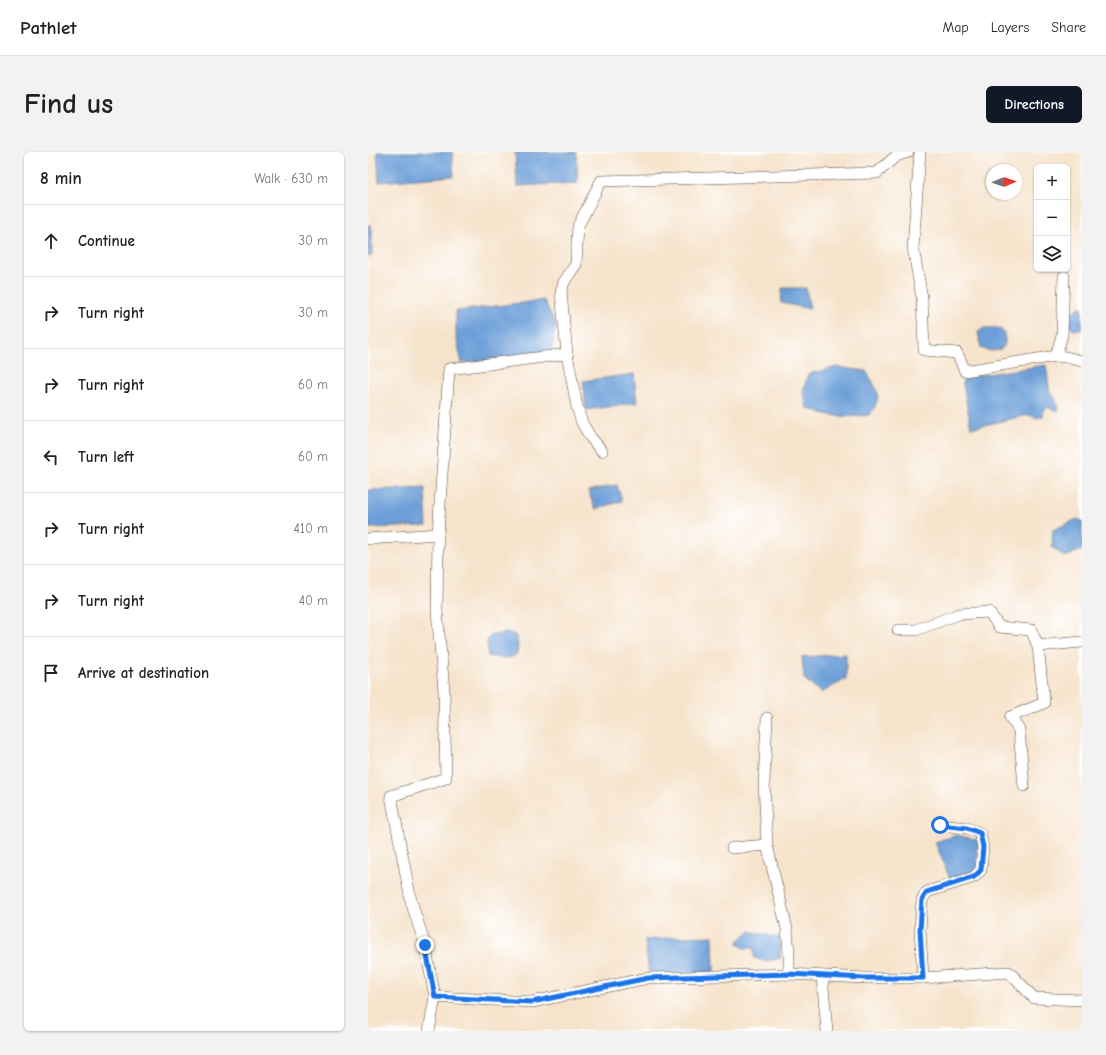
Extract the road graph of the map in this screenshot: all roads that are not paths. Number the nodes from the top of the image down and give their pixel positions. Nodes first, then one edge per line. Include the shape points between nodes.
1 (908, 152) edge
2 (920, 152) edge
3 (1064, 276) dead end
4 (566, 354) junction
5 (1056, 356) junction
6 (1082, 361) edge
7 (602, 451) dead end
8 (438, 534) junction
9 (368, 539) edge
10 (898, 630) dead end
11 (1082, 642) edge
12 (1038, 646) junction
13 (767, 718) dead end
14 (1024, 786) dead end
15 (940, 825) dead end
16 (768, 845) junction
17 (732, 848) dead end
18 (789, 974) junction
19 (822, 976) junction
20 (923, 978) junction
21 (435, 997) junction
22 (1082, 1000) edge
23 (429, 1031) edge
24 (827, 1031) edge

1 - 4 street via 896,156 877,173 601,181 578,226 576,264 564,282 561,292
2 - 5 street via 913,247 922,298 924,350 957,353 965,371
3 - 5 street via 1062,336
4 - 7 street via 582,423
4 - 8 street via 449,369
5 - 6 street
8 - 9 street
8 - 21 street via 437,611 444,691 446,778 391,796 410,901 425,945
10 - 12 street via 916,630 959,614 990,612 1000,627 1031,630
11 - 12 street
12 - 14 street via 1044,703 1010,717 1019,730
13 - 16 street via 764,783
15 - 20 street via 967,828 980,833 983,847 981,870 974,877 927,892 924,896 920,930
16 - 17 street
16 - 18 street via 787,929
18 - 19 street
18 - 21 street via 648,978 532,1002
19 - 20 street
19 - 24 street
20 - 22 street via 1009,972 1034,998
21 - 23 street

